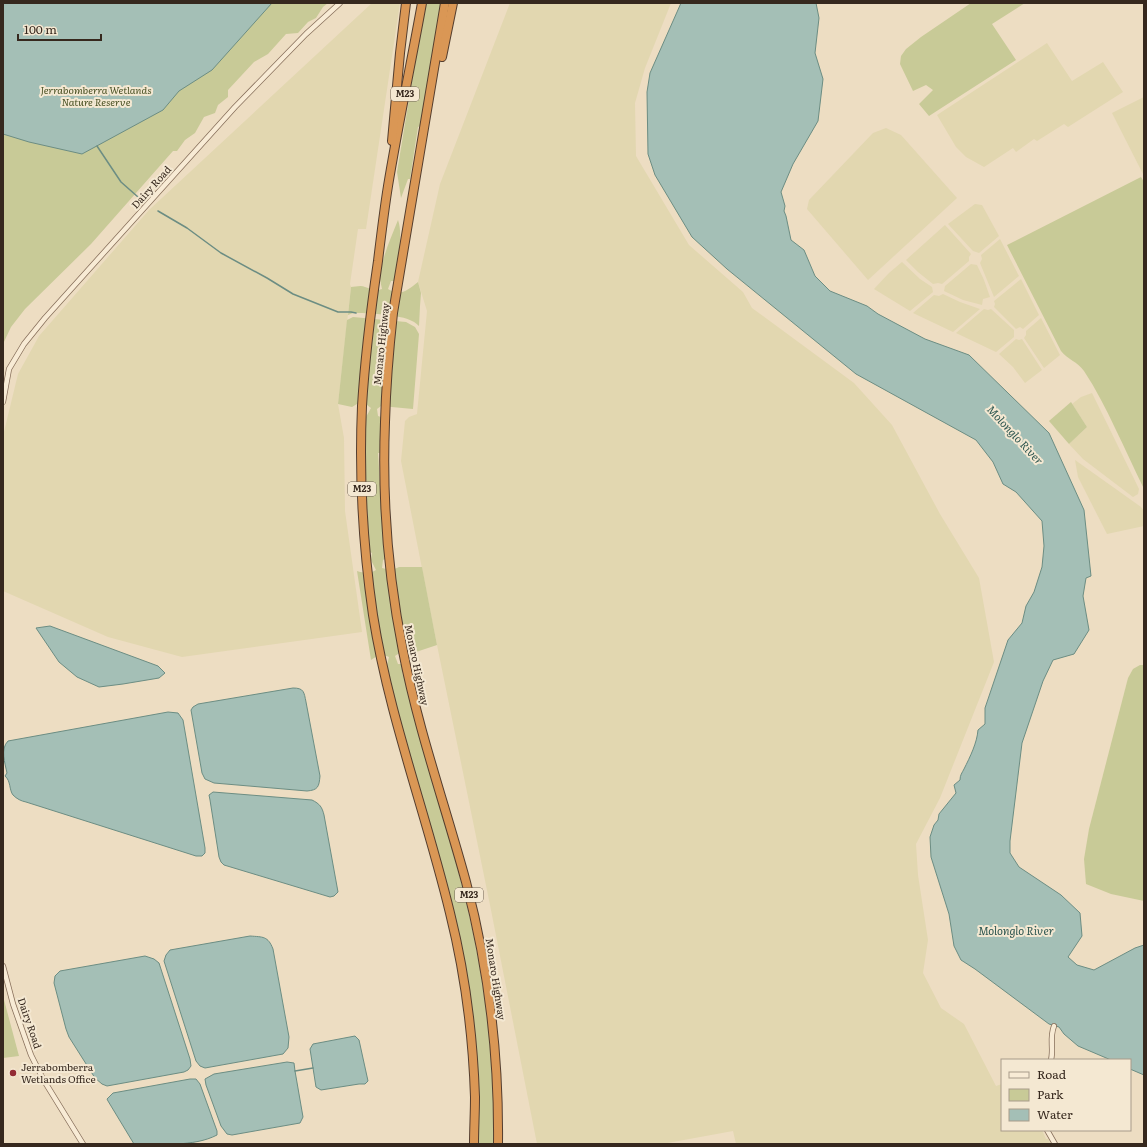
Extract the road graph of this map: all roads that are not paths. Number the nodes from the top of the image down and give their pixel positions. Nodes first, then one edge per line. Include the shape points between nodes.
1 (340, 3) edge
2 (406, 3) edge
3 (422, 3) edge
4 (445, 3) edge
5 (453, 3) edge
6 (415, 183) junction
7 (388, 184) junction
8 (3, 402) edge
9 (3, 966) edge
10 (1054, 1026) dead end
11 (1051, 1059) edge
12 (1047, 1131) edge
13 (83, 1144) edge
14 (474, 1144) edge
15 (498, 1144) edge
16 (1055, 1144) edge

1 - 8 street, Dairy Road via 235,107 45,318 24,344 9,369
2 - 7 highway
3 - 7 highway, M23
4 - 6 highway, M23
5 - 6 highway
6 - 15 highway, Monaro Highway / M23 via 396,292 389,353 385,407 386,520 403,652 419,722 469,895 483,958 496,1052
7 - 14 highway, Monaro Highway / M23 via 366,345 362,404 362,490 368,573 380,656 400,737 444,888 461,965 474,1069
9 - 13 street, Dairy Road via 31,1055
10 - 11 street via 1051,1034
12 - 16 street

